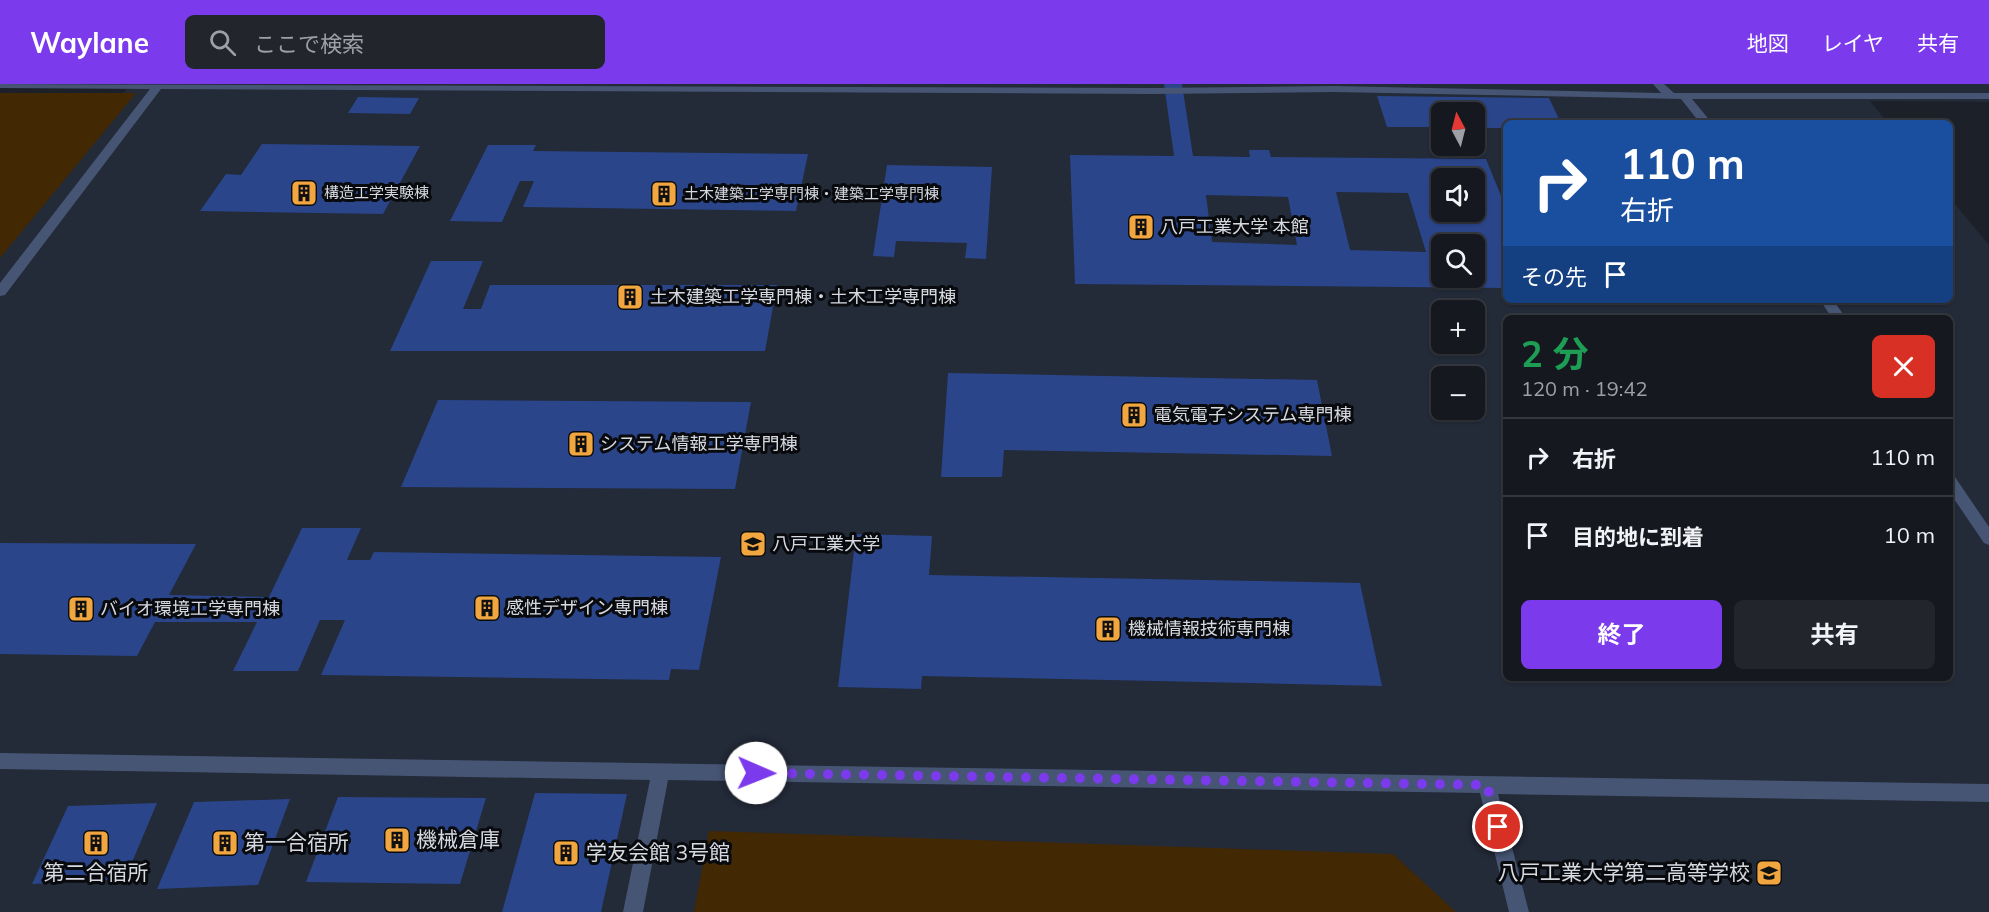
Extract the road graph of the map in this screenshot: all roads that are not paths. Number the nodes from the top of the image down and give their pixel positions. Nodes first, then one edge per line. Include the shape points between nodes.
1 (1140, 84) edge
2 (1658, 84) edge
3 (1967, 84) edge
4 (0, 85) edge
5 (159, 85) edge
6 (1333, 86) edge
7 (1152, 91) junction
8 (1671, 96) junction
9 (1684, 96) junction
10 (1983, 96) edge
11 (1704, 120) edge
12 (0, 292) edge
13 (1953, 485) edge
14 (1989, 539) edge
15 (0, 761) edge
16 (661, 772) junction
17 (1487, 785) junction
18 (1989, 793) edge
19 (633, 912) edge
20 (1519, 912) edge

1 - 7 street
2 - 8 street
3 - 10 street
4 - 5 street
5 - 7 street
5 - 12 street
6 - 7 street
6 - 8 street
8 - 9 street
9 - 10 street
9 - 11 street
13 - 14 street
15 - 16 street
16 - 17 street
16 - 19 street
17 - 18 street
17 - 20 street

